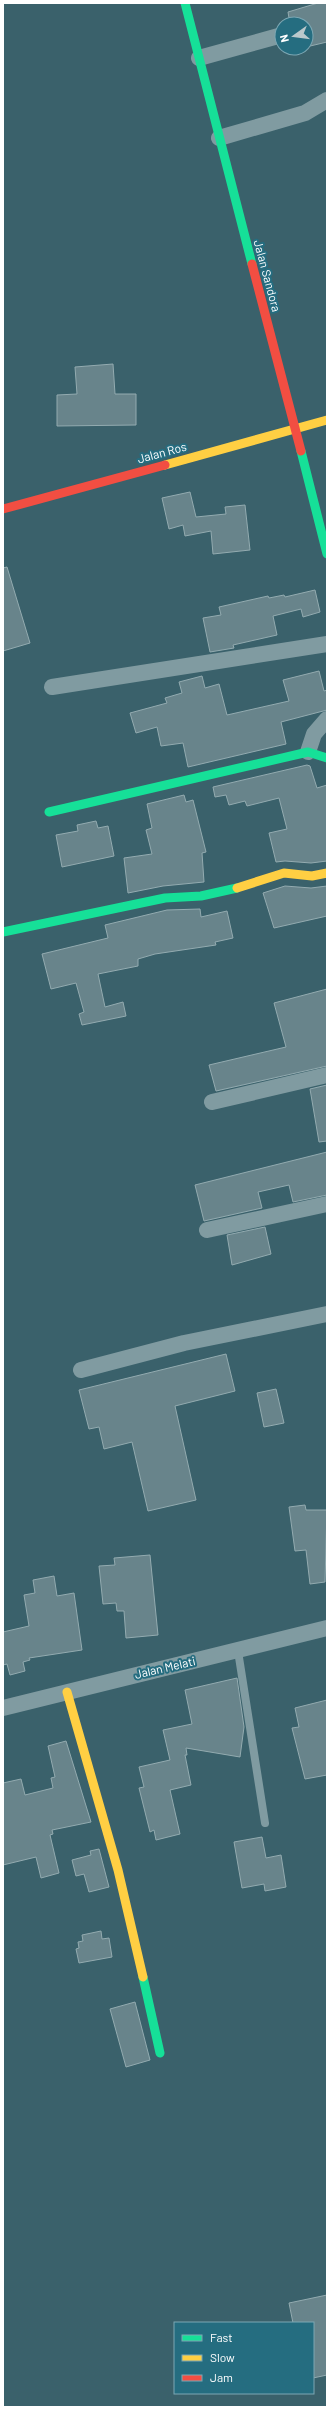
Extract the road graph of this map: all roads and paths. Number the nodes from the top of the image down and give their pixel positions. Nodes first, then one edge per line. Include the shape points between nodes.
1 (184, 3) edge
2 (274, 37) edge
3 (200, 58) junction
4 (327, 100) edge
5 (219, 138) junction
6 (327, 420) edge
7 (295, 429) junction
8 (3, 509) edge
9 (327, 554) edge
10 (327, 644) edge
11 (52, 687) dead end
12 (327, 719) edge
13 (308, 752) junction
14 (327, 758) edge
15 (49, 812) dead end
16 (327, 873) edge
17 (3, 932) edge
18 (327, 1075) edge
19 (212, 1102) dead end
20 (327, 1204) edge
21 (207, 1230) dead end
22 (327, 1314) edge
23 (81, 1370) dead end
24 (327, 1628) edge
25 (238, 1651) junction
26 (67, 1692) junction
27 (3, 1708) edge
28 (265, 1823) dead end
29 (160, 2053) dead end

1 - 3 street, Jalan Sandora
2 - 3 street
3 - 5 street, Jalan Sandora
4 - 5 street via 305,113
5 - 7 street, Jalan Sandora
6 - 7 street, Jalan Ros
7 - 8 street, Jalan Ros
7 - 9 street, Jalan Sandora
10 - 11 street
12 - 13 street via 314,734
13 - 14 street
13 - 15 street
16 - 17 street via 312,876 284,873 201,896 165,898
18 - 19 street
20 - 21 street
22 - 23 street via 184,1343
24 - 25 street, Jalan Melati
25 - 26 street, Jalan Melati
25 - 28 lane
26 - 27 street, Jalan Melati
26 - 29 street via 118,1870

